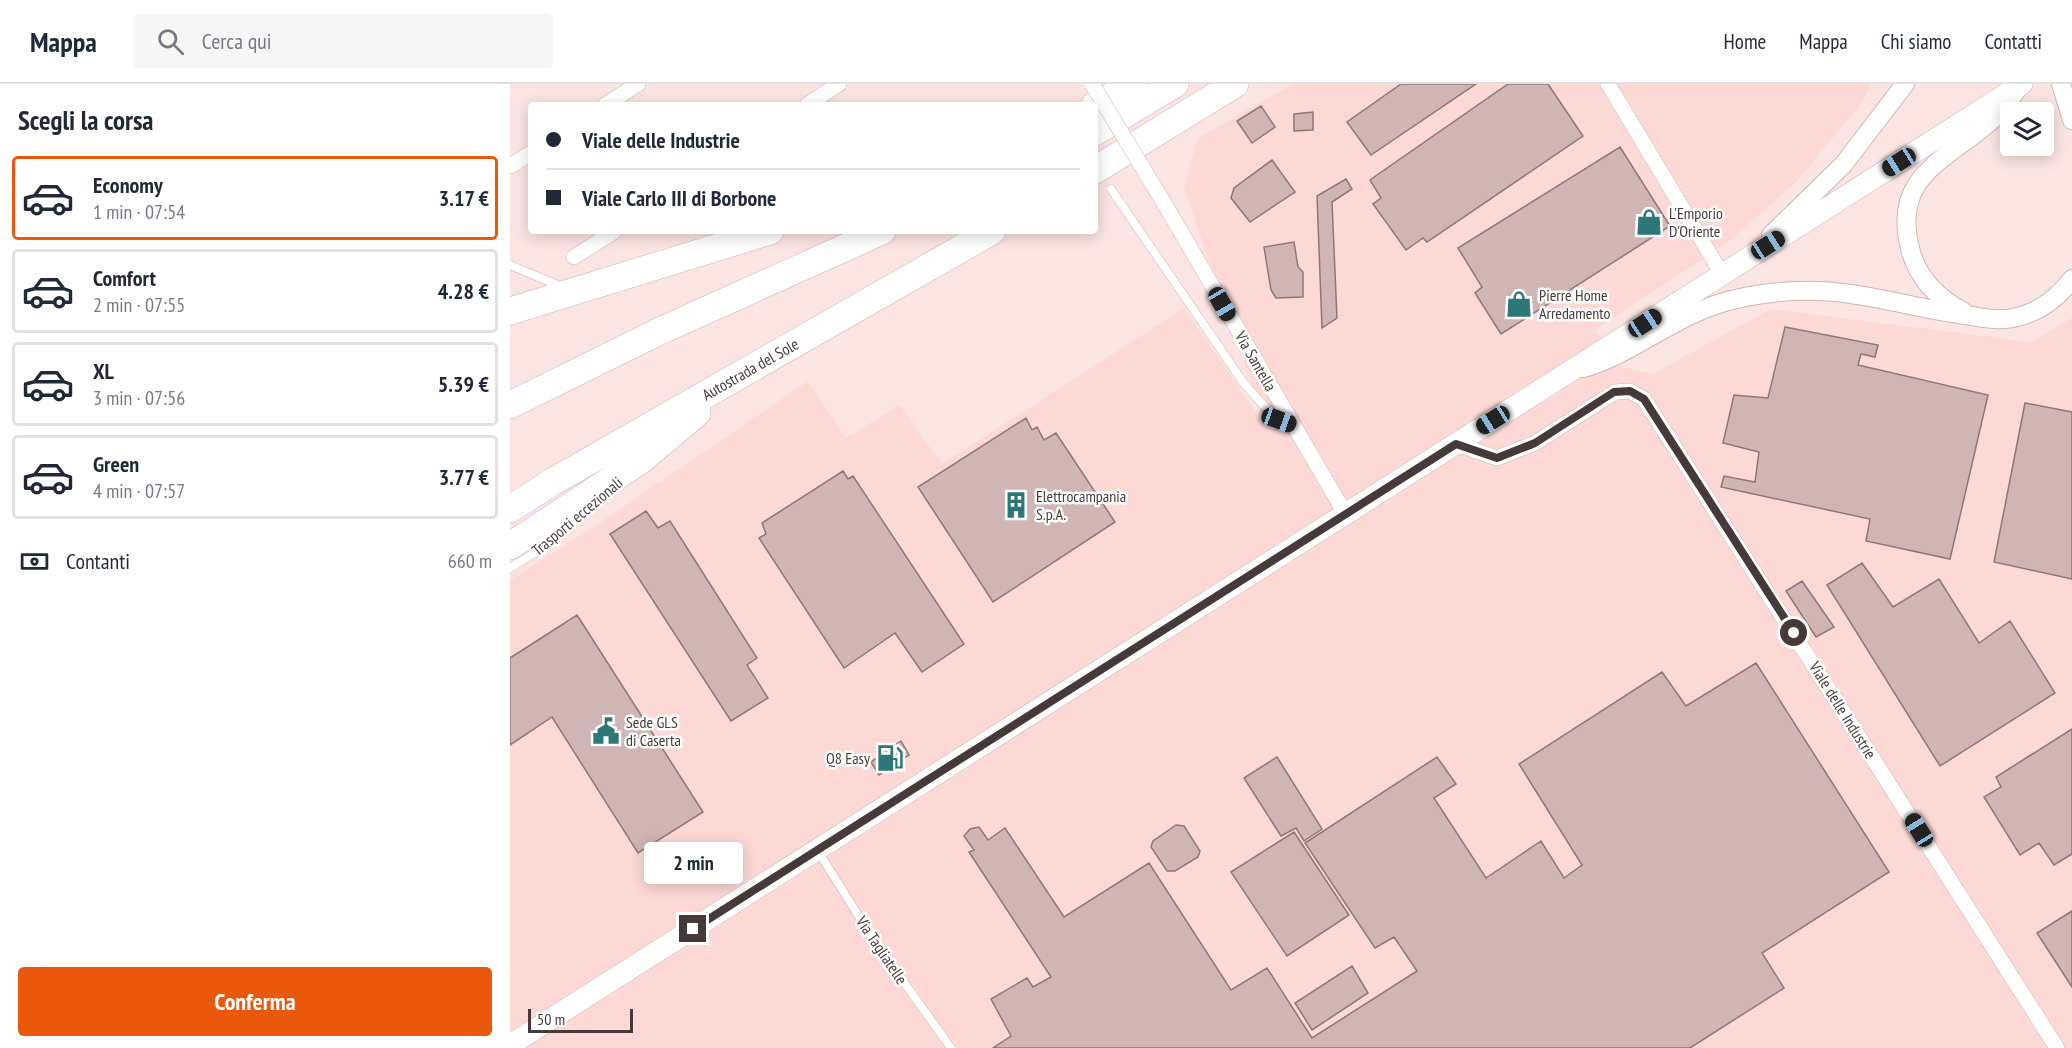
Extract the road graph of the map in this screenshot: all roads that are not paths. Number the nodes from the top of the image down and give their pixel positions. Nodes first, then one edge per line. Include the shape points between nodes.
1 (638, 84) edge
2 (839, 84) edge
3 (1092, 84) edge
4 (1134, 84) edge
5 (1174, 84) edge
6 (1235, 84) edge
7 (1608, 84) edge
8 (1905, 84) edge
9 (2021, 85) edge
10 (2063, 91) edge
11 (610, 102) edge
12 (812, 102) edge
13 (1098, 103) edge
14 (2072, 120) edge
15 (1098, 130) edge
16 (528, 155) edge
17 (510, 166) edge
18 (1103, 179) edge
19 (610, 234) edge
20 (760, 234) edge
21 (875, 234) edge
22 (987, 234) edge
23 (574, 257) dead end
24 (510, 266) edge
25 (1727, 271) junction
26 (2072, 279) edge
27 (572, 291) junction
28 (510, 310) edge
29 (1971, 316) junction
30 (1568, 373) junction
31 (743, 375) junction
32 (510, 405) edge
33 (1293, 425) junction
34 (1456, 444) junction
35 (641, 460) junction
36 (600, 498) dead end
37 (593, 505) dead end
38 (510, 509) edge
39 (1346, 514) junction
40 (510, 546) edge
41 (510, 568) edge
42 (817, 850) junction
43 (510, 1045) edge
44 (951, 1048) edge
45 (2057, 1048) edge

1 - 11 street
2 - 12 street
3 - 33 street, Via Santella, bridge
4 - 13 highway
5 - 15 highway
6 - 18 highway
7 - 25 street
8 - 25 street via 1843,165 1786,223
9 - 25 main road
9 - 29 street via 1992,120 1930,166 1916,187 1907,212 1909,246 1921,275 1945,302
10 - 14 street
16 - 17 street
18 - 33 lane via 1243,382 1267,410
19 - 23 street
20 - 27 highway
21 - 32 highway via 660,331
22 - 31 highway, Autostrada del Sole
24 - 27 lane
25 - 30 main road
26 - 29 street via 2053,301 2026,315 2010,319
27 - 28 highway
29 - 30 street via 1820,291 1754,296 1703,309 1615,358
30 - 34 main road
31 - 35 highway
31 - 38 highway, Autostrada del Sole
33 - 39 street, Via Santella
34 - 39 main road
34 - 45 street, Viale delle Industrie via 1497,458 1535,443 1614,392 1630,391 1644,399
35 - 36 lane, Trasporti eccezionali
35 - 40 highway
37 - 41 lane, Trasporti eccezionali via 544,547
39 - 42 main road
42 - 43 main road
42 - 44 lane, Via Tagliatelle via 873,939

